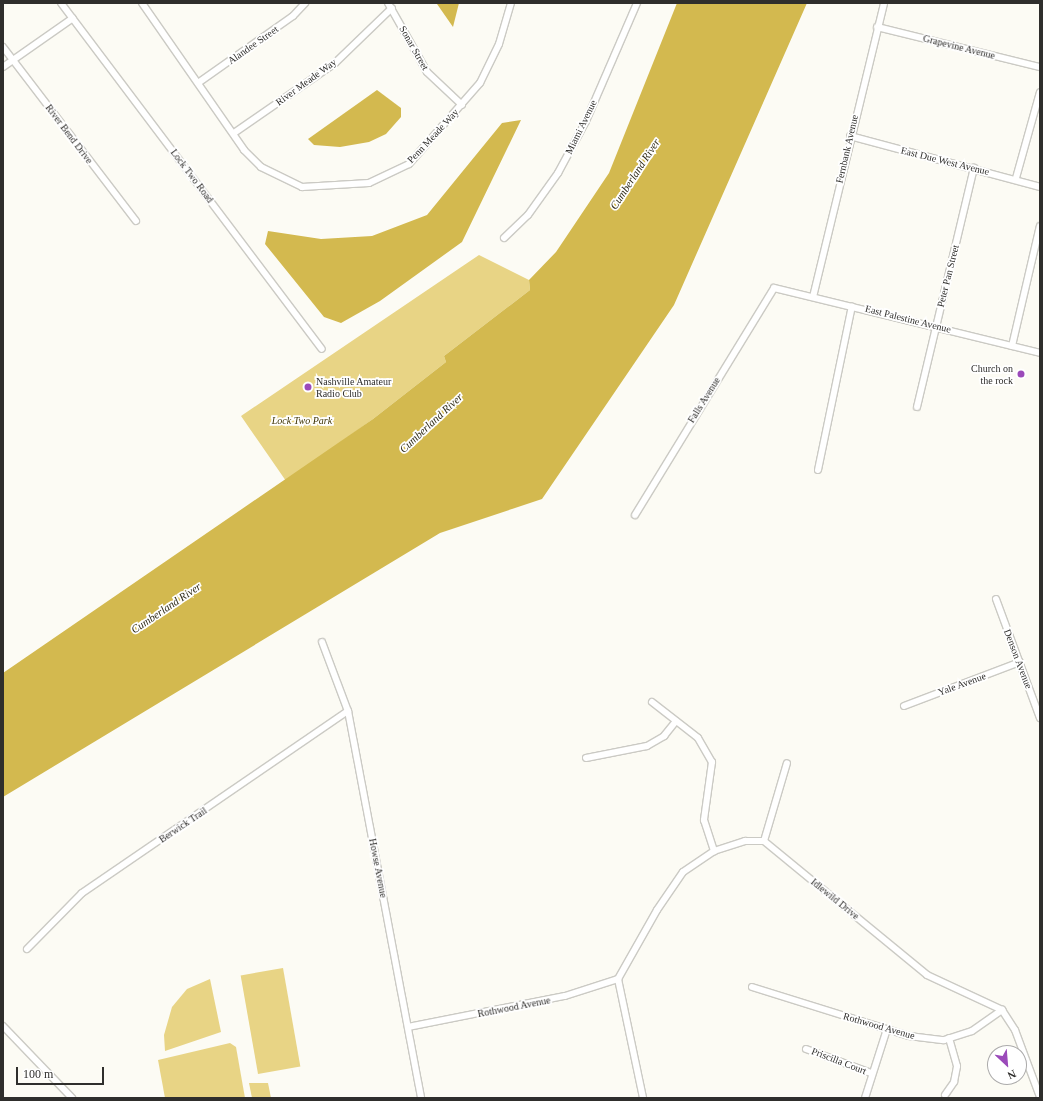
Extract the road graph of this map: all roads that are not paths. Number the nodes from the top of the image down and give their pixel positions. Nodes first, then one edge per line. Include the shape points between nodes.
1 (61, 3) edge
2 (142, 3) edge
3 (305, 3) edge
4 (511, 3) edge
5 (637, 3) edge
6 (884, 3) edge
7 (390, 6) edge
8 (73, 18) junction
9 (877, 27) junction
10 (3, 47) edge
11 (14, 62) junction
12 (3, 67) edge
13 (1040, 67) edge
14 (198, 83) junction
15 (1040, 92) edge
16 (462, 105) junction
17 (234, 133) junction
18 (850, 136) junction
19 (974, 168) junction
20 (1016, 178) junction
21 (1040, 187) edge
22 (136, 221) dead end
23 (1040, 226) edge
24 (504, 238) dead end
25 (775, 288) joint
26 (813, 297) junction
27 (852, 306) junction
28 (936, 325) junction
29 (1012, 346) junction
30 (322, 349) dead end
31 (1040, 353) edge
32 (918, 407) dead end
33 (818, 470) dead end
34 (635, 515) dead end
35 (996, 599) dead end
36 (322, 642) dead end
37 (1020, 662) junction
38 (652, 702) dead end
39 (904, 706) dead end
40 (348, 711) junction
41 (1040, 718) edge
42 (676, 721) junction
43 (586, 758) dead end
44 (787, 763) dead end
45 (764, 841) junction
46 (714, 852) junction
47 (27, 949) dead end
48 (618, 979) junction
49 (752, 987) dead end
50 (1002, 1010) junction
51 (3, 1026) edge
52 (408, 1027) junction
53 (887, 1029) junction
54 (949, 1038) junction
55 (806, 1048) dead end
56 (871, 1073) junction
57 (944, 1095) dead end
58 (1040, 1097) edge
59 (72, 1098) edge
60 (421, 1098) edge
61 (643, 1098) edge
62 (865, 1098) edge

1 - 8 street, Lock Two Road
2 - 14 street, Penn Meade Way
3 - 14 street, Alandee Street via 293,16
4 - 16 street, Penn Meade Way via 490,66
5 - 24 street, Miami Avenue via 586,121 558,173 528,215
6 - 9 street, Fernbank Avenue
7 - 16 street, Sonar Street via 427,72
7 - 17 street, River Meade Way via 335,63
8 - 11 street
8 - 30 street, Lock Two Road
9 - 13 street, Grapevine Avenue
9 - 18 street, Fernbank Avenue
10 - 11 street, River Bend Drive
11 - 12 street
11 - 22 street, River Bend Drive
14 - 17 street, Penn Meade Way
15 - 20 street
16 - 17 street, Penn Meade Way via 409,164 369,183 302,187 279,179 261,167
18 - 19 street, East Due West Avenue
18 - 26 street, Fernbank Avenue
19 - 20 street, East Due West Avenue
19 - 28 street, Peter Pan Street
20 - 21 street, East Due West Avenue
23 - 29 street
25 - 26 street, East Palestine Avenue
25 - 34 street, Falls Avenue
26 - 27 street, East Palestine Avenue
27 - 28 street, East Palestine Avenue
27 - 33 street
28 - 29 street, East Palestine Avenue
28 - 32 street, Peter Pan Street
29 - 31 street, East Palestine Avenue
35 - 37 street, Denson Avenue
36 - 40 street, Howse Avenue
37 - 39 street, Yale Avenue
37 - 41 street, Denson Avenue
38 - 42 street
40 - 47 street, Berwick Trail via 82,893
40 - 52 street, Howse Avenue
42 - 43 street via 664,736 646,746
42 - 46 street via 698,738 712,762 704,820
44 - 45 street
45 - 46 street via 745,841
45 - 50 street, Idlewild Drive via 928,975
46 - 48 street via 683,872 657,910
48 - 52 street, Rothwood Avenue via 559,998
48 - 61 street
49 - 53 street, Rothwood Avenue
50 - 54 street, Rothwood Avenue via 972,1031
50 - 58 street via 1015,1030
51 - 59 street
52 - 60 street, Howse Avenue
53 - 54 street, Rothwood Avenue via 908,1036
53 - 56 street
54 - 57 street via 957,1066 954,1082
55 - 56 street, Priscilla Court
56 - 62 street

